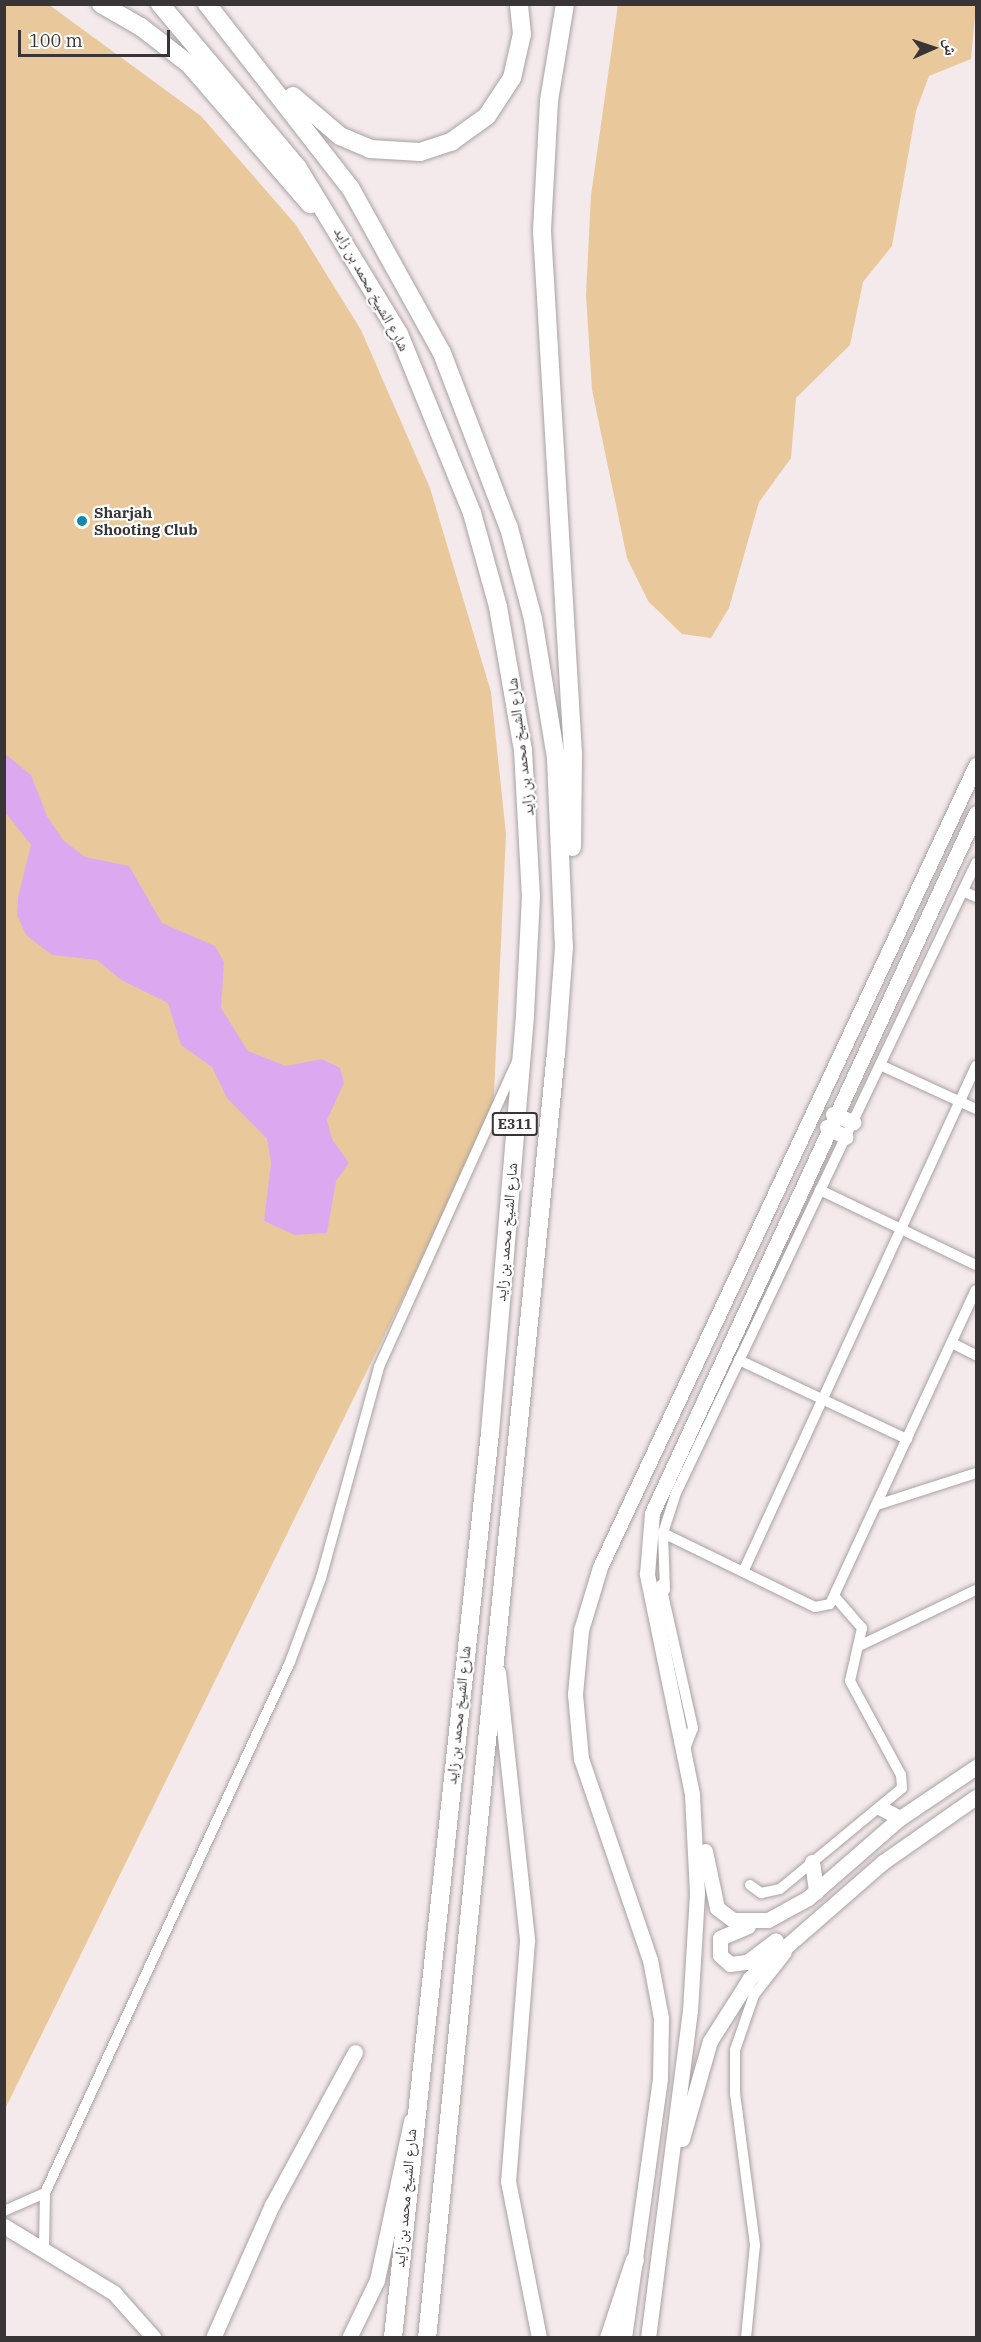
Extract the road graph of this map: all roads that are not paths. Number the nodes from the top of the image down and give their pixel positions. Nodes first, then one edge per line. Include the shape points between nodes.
1 (101, 4) edge
2 (160, 4) edge
3 (207, 4) edge
4 (519, 4) edge
5 (565, 4) edge
6 (259, 65) junction
7 (352, 249) junction
8 (976, 765) edge
9 (976, 813) edge
10 (976, 863) edge
11 (963, 891) junction
12 (976, 897) edge
13 (564, 947) junction
14 (521, 1051) junction
15 (880, 1065) junction
16 (976, 1066) edge
17 (960, 1101) junction
18 (976, 1109) edge
19 (830, 1120) junction
20 (853, 1122) junction
21 (846, 1137) junction
22 (820, 1190) junction
23 (900, 1228) junction
24 (976, 1265) edge
25 (976, 1290) edge
26 (952, 1343) junction
27 (976, 1355) edge
28 (739, 1360) junction
29 (822, 1399) junction
30 (908, 1439) junction
31 (976, 1473) edge
32 (877, 1505) junction
33 (663, 1533) junction
34 (743, 1572) junction
35 (646, 1574) junction
36 (665, 1590) junction
37 (976, 1590) edge
38 (835, 1597) junction
39 (860, 1647) junction
40 (496, 1659) junction
41 (684, 1752) junction
42 (976, 1767) edge
43 (692, 1794) junction
44 (976, 1797) edge
45 (881, 1808) junction
46 (900, 1818) junction
47 (812, 1862) junction
48 (750, 1885) dead end
49 (816, 1892) junction
50 (759, 1922) junction
51 (802, 1928) junction
52 (355, 2052) dead end
53 (413, 2115) junction
54 (671, 2166) junction
55 (45, 2193) junction
56 (4, 2211) edge
57 (4, 2226) edge
58 (44, 2249) junction
59 (635, 2260) junction
60 (428, 2332) edge
61 (154, 2337) edge
62 (213, 2337) edge
63 (349, 2337) edge
64 (393, 2337) edge
65 (539, 2337) edge
66 (609, 2337) edge
67 (624, 2337) edge
68 (648, 2337) edge
69 (746, 2337) edge

1 - 7 highway via 141,27 190,65
2 - 7 highway, شارع الشيخ محمد بن زايد / E311 via 269,129
3 - 6 highway, شارع الشيخ محمد بن زايد / E311
4 - 6 highway via 520,49 505,92 476,126 436,148 387,152 355,144 327,126
5 - 13 highway via 549,101 542,231 573,754
6 - 13 highway, شارع الشيخ محمد بن زايد / E311 via 337,169 399,269 442,353 495,483 533,619 550,712 560,805
7 - 14 highway, شارع الشيخ محمد بن زايد / E311 via 439,422 472,513 506,645 523,750 530,847
8 - 59 main road via 600,1567 581,1630 575,1695 581,1759 650,1960 661,2018 660,2078
9 - 19 main road
10 - 11 street
11 - 12 street
11 - 15 street
13 - 40 highway, شارع الشيخ محمد بن زايد / E311
14 - 53 highway, شارع الشيخ محمد بن زايد / E311 via 490,1433
14 - 55 street via 478,1156 379,1367 321,1578 290,1662
15 - 17 street
15 - 20 street
16 - 17 street
17 - 18 street
17 - 23 street
19 - 20 main road
19 - 21 main road
19 - 35 main road via 661,1484 648,1528
20 - 21 street
21 - 22 street
22 - 23 street
22 - 28 street
23 - 24 street
23 - 29 street
25 - 26 street
26 - 27 street
26 - 30 street
28 - 29 street
28 - 33 street via 675,1495
29 - 30 street
29 - 34 street
30 - 32 street
31 - 32 street
32 - 38 street
33 - 34 street
33 - 36 street
34 - 38 street via 815,1607 827,1606
35 - 36 street
35 - 41 main road
36 - 41 street via 693,1728
37 - 39 street
38 - 39 street via 860,1623
39 - 45 street via 850,1681 902,1779 900,1792
40 - 60 highway, شارع الشيخ محمد بن زايد / E311
40 - 65 main road via 527,1933 508,2181
41 - 43 main road
42 - 46 main road
43 - 50 main road via 713,1903 733,1920
43 - 54 main road via 695,1952
44 - 51 main road via 907,1844
45 - 46 main road
45 - 47 street
46 - 49 main road
47 - 48 street via 776,1892 761,1893
47 - 49 main road
49 - 50 main road
50 - 51 main road via 722,1935 718,1947 723,1959 743,1964
51 - 54 main road via 750,1978 718,2024
51 - 69 street via 754,1995 735,2050 735,2093 755,2253
52 - 62 main road via 277,2195
53 - 63 main road via 377,2280
53 - 64 highway, شارع الشيخ محمد بن زايد / E311
54 - 68 main road
55 - 56 street
55 - 58 street
57 - 58 main road
58 - 61 main road via 114,2293
59 - 66 highway
59 - 67 main road

